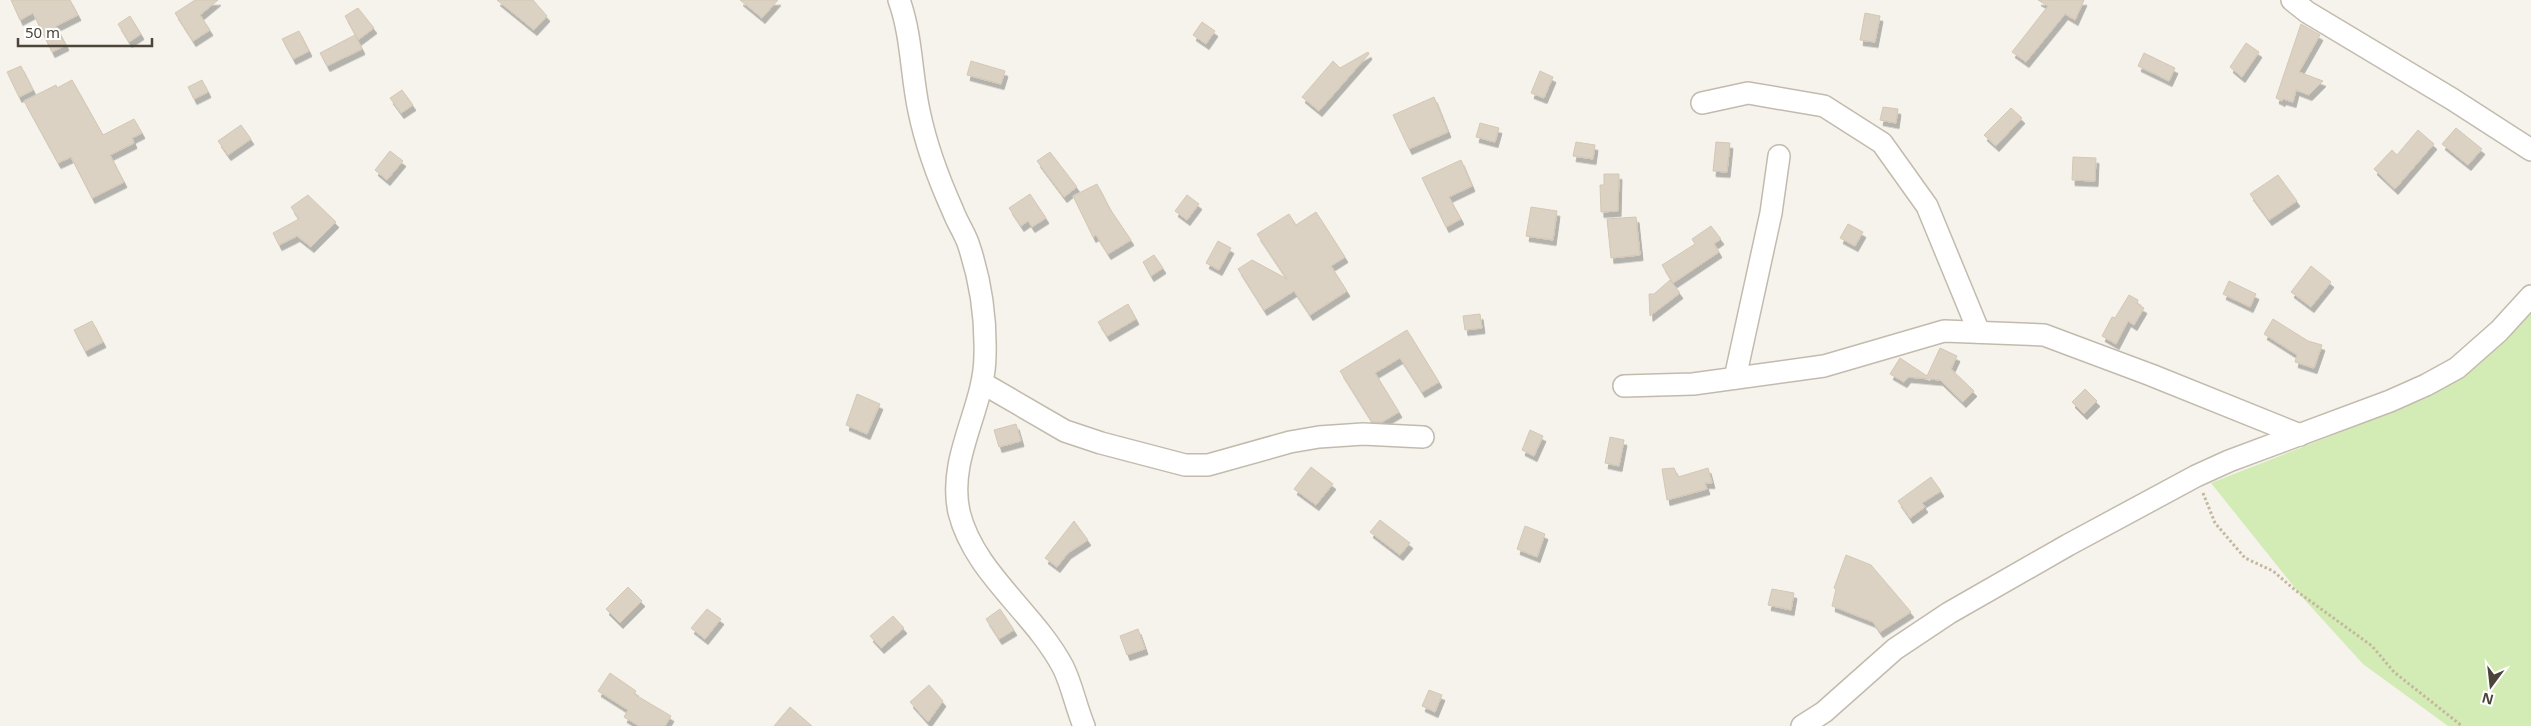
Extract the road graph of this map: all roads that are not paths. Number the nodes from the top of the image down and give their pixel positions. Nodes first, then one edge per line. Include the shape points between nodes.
1 (899, 0) edge
2 (2292, 0) edge
3 (1702, 103) dead end
4 (2531, 150) edge
5 (1779, 156) dead end
6 (2531, 296) edge
7 (1979, 332) junction
8 (1735, 378) junction
9 (984, 384) junction
10 (1624, 386) dead end
11 (2300, 435) junction
12 (1423, 437) dead end
13 (1084, 726) edge
14 (1802, 726) edge

1 - 9 street via 912,55 919,112 944,191 968,243 977,278 984,322
2 - 4 street
3 - 7 street via 1748,93 1824,106 1882,143 1926,206
5 - 8 street via 1771,213
6 - 11 street via 2499,331 2457,368 2426,386
7 - 8 street via 1944,331 1824,366
7 - 11 street via 2044,335
8 - 10 street via 1692,384
9 - 12 street via 1065,431 1185,465 1208,465 1319,437 1363,434
9 - 13 street via 965,436 959,468 960,512 979,556 1063,667
11 - 14 street via 2196,476 1949,613 1895,649 1824,712

